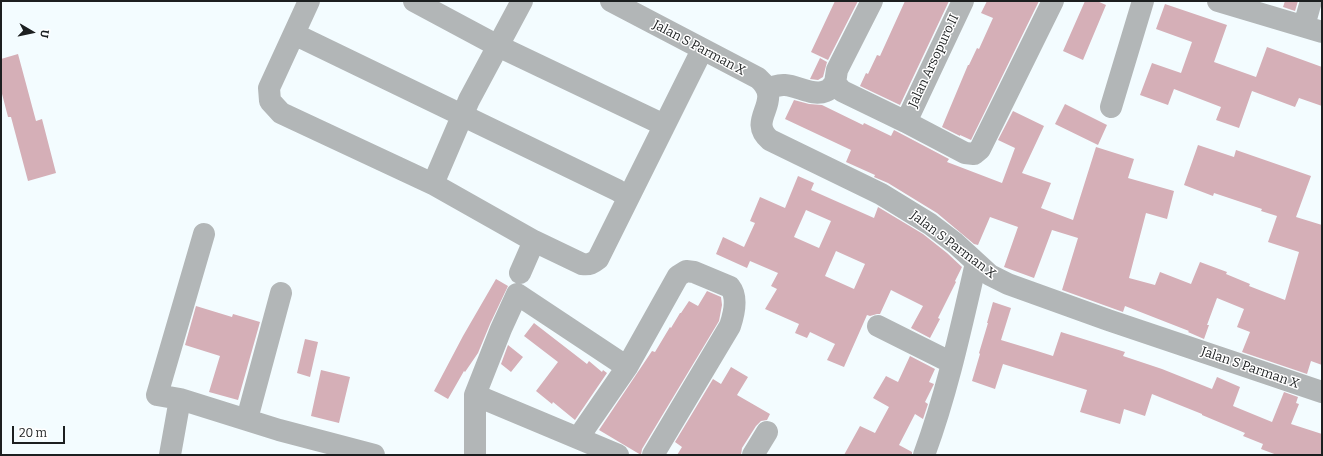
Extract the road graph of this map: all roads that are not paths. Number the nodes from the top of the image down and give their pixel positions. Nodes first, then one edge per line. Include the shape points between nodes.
1 (309, 1) edge
2 (414, 1) edge
3 (522, 1) edge
4 (611, 1) edge
5 (872, 1) edge
6 (963, 1) edge
7 (1053, 1) edge
8 (1143, 1) edge
9 (1311, 1) edge
10 (1225, 2) edge
11 (1313, 29) edge
12 (294, 34) junction
13 (498, 46) junction
14 (702, 50) junction
15 (835, 83) junction
16 (768, 90) junction
17 (1111, 107) dead end
18 (462, 115) junction
19 (906, 122) junction
20 (664, 125) junction
21 (434, 184) junction
22 (628, 197) junction
23 (204, 234) dead end
24 (534, 241) junction
25 (976, 264) junction
26 (520, 273) dead end
27 (281, 293) dead end
28 (878, 326) dead end
29 (952, 363) junction
30 (626, 367) junction
31 (1322, 392) edge
32 (475, 395) junction
33 (180, 399) junction
34 (248, 419) junction
35 (767, 432) dead end
36 (578, 438) junction
37 (170, 455) edge
38 (374, 455) edge
39 (474, 455) edge
40 (618, 455) edge
41 (653, 455) edge
42 (753, 455) edge
43 (924, 455) edge

1 - 12 street
2 - 13 street
3 - 13 street
4 - 14 street, Jalan S Parman X
5 - 15 street via 837,70
6 - 19 street, Jalan Arsopuro.II
7 - 19 street via 979,151 974,154 965,153
8 - 17 street
9 - 11 street
10 - 11 street
12 - 18 street
12 - 21 street via 268,88 270,101 281,113
13 - 18 street
13 - 20 street
14 - 16 street, Jalan S Parman X via 758,78
14 - 20 street
15 - 16 street via 824,92 783,84
15 - 19 street via 842,91
16 - 25 street, Jalan S Parman X via 769,96 761,126 765,136 882,194 930,224 955,243
18 - 21 street
18 - 22 street
20 - 22 street
21 - 24 street
22 - 24 street via 598,259 593,264 582,264
23 - 33 street via 157,395
24 - 26 street
25 - 29 street
25 - 31 street, Jalan S Parman X via 1008,284
27 - 34 street
28 - 29 street
29 - 43 street
30 - 32 street via 517,294
30 - 36 street
30 - 41 street via 681,273 694,272 732,289 733,316 730,326
32 - 36 street
32 - 39 street
33 - 34 street
33 - 37 street
34 - 38 street via 279,430
35 - 42 street
36 - 40 street

